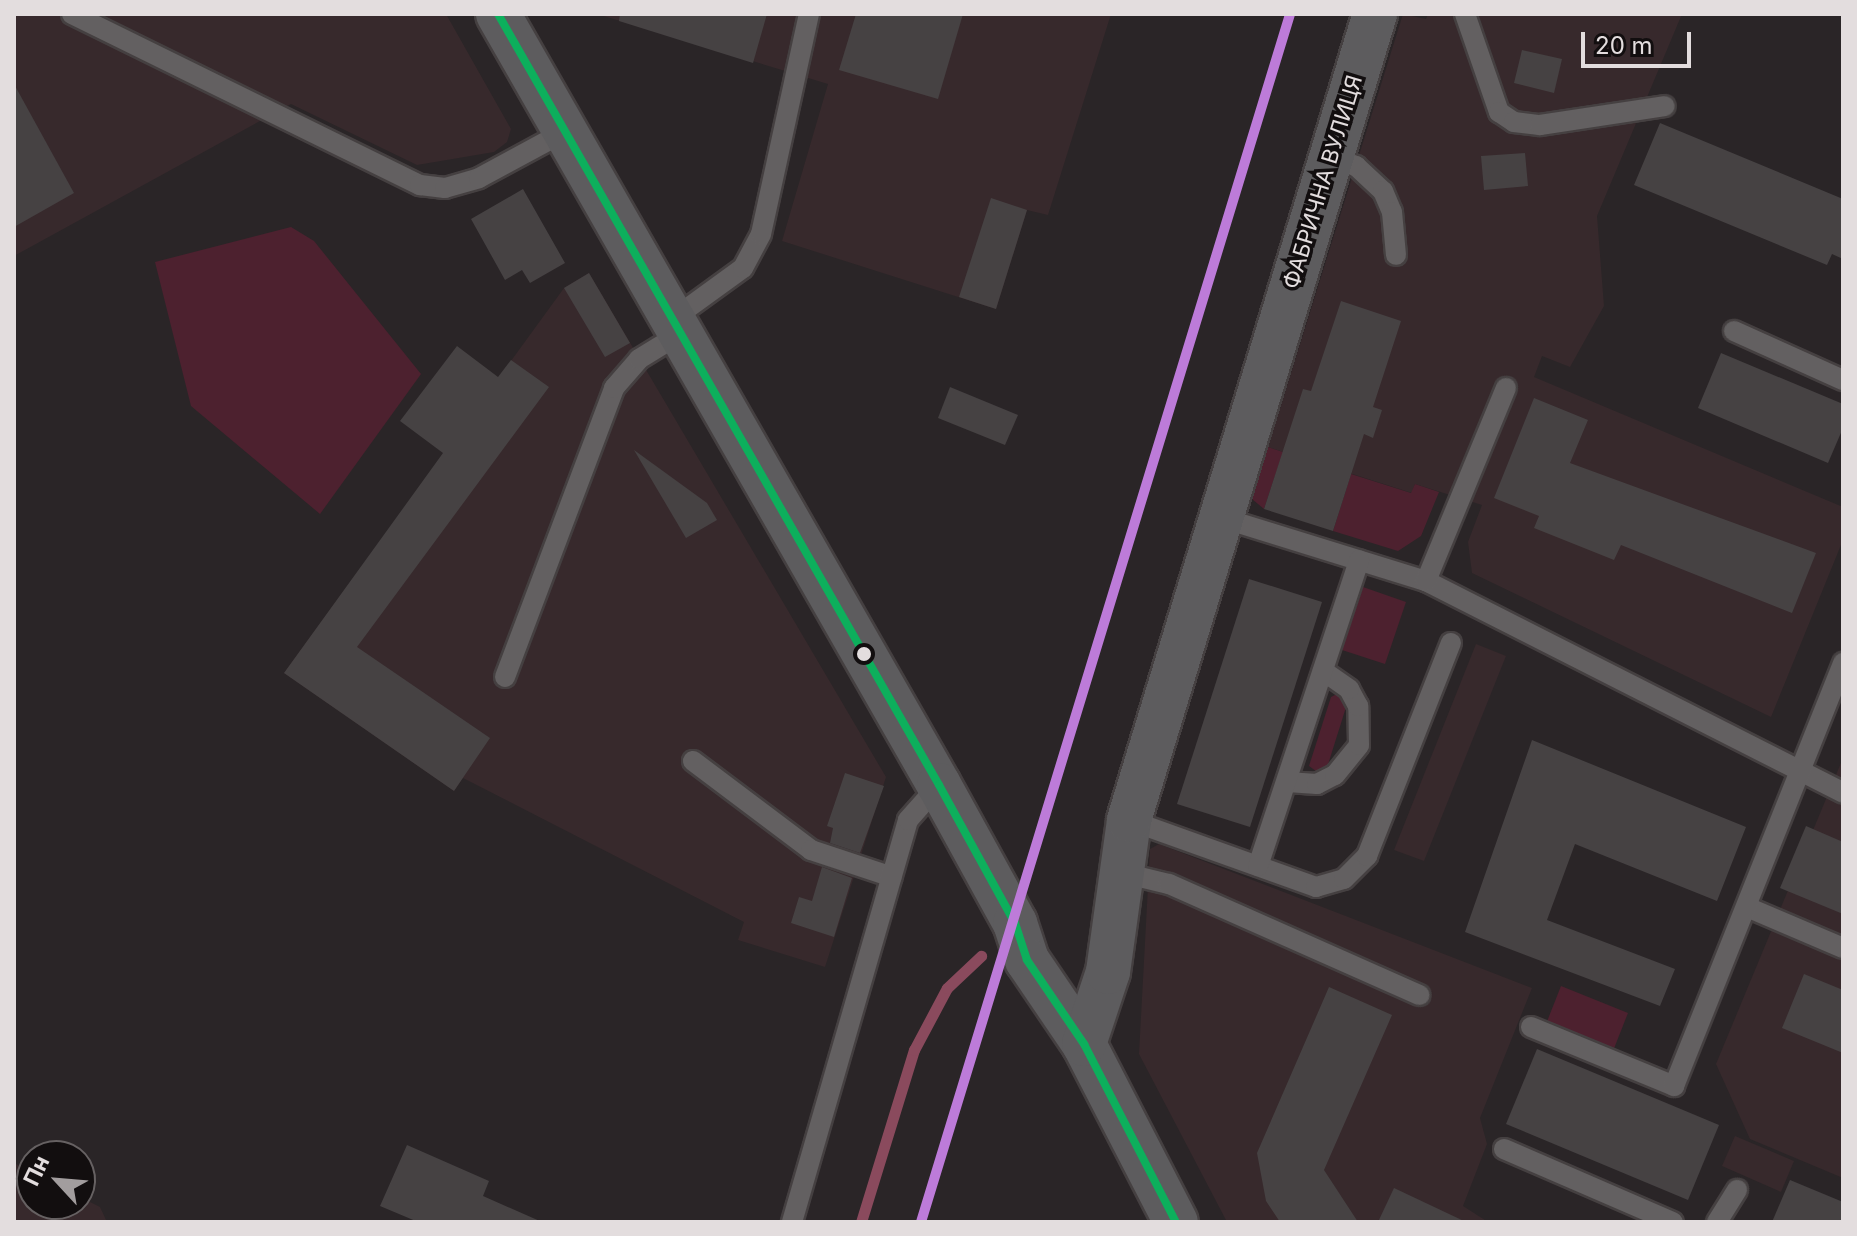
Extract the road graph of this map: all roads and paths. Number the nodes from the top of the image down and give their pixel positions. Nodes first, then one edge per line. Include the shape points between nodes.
1 (72, 14) edge
2 (498, 14) edge
3 (809, 14) edge
4 (1375, 14) edge
5 (1465, 14) edge
6 (1665, 106) dead end
7 (564, 132) junction
8 (1331, 157) junction
9 (1396, 255) dead end
10 (674, 328) junction
11 (1734, 331) dead end
12 (1843, 380) edge
13 (1506, 388) dead end
14 (1219, 517) junction
15 (1359, 560) junction
16 (1426, 581) junction
17 (1451, 643) dead end
18 (1843, 663) edge
19 (1323, 671) junction
20 (505, 677) dead end
21 (693, 761) dead end
22 (1801, 774) junction
23 (1287, 782) junction
24 (939, 785) junction
25 (1843, 793) edge
26 (1129, 820) junction
27 (1258, 866) junction
28 (1119, 872) junction
29 (892, 877) junction
30 (1747, 907) junction
31 (1843, 948) edge
32 (1419, 995) dead end
33 (1531, 1027) dead end
34 (1084, 1044) junction
35 (1504, 1149) dead end
36 (1737, 1190) dead end
37 (1174, 1221) edge
38 (792, 1222) edge
39 (1673, 1222) edge
40 (1717, 1222) edge

1 - 7 lane via 420,185 445,188 479,178
2 - 7 street
3 - 10 lane via 761,234 743,268
4 - 8 street, ФАБРИЧНА ВУЛИЦЯ
5 - 6 lane via 1499,112 1514,122 1540,125
7 - 10 street
8 - 9 lane via 1356,166 1383,191 1392,212
8 - 14 street, ФАБРИЧНА ВУЛИЦЯ
10 - 20 lane via 614,388
10 - 24 street
11 - 12 lane
13 - 16 lane
14 - 15 lane
14 - 26 street, ФАБРИЧНА ВУЛИЦЯ
15 - 16 lane
15 - 19 lane
16 - 22 lane
17 - 27 lane via 1367,856 1344,879 1316,887
18 - 22 lane
19 - 23 lane
19 - 23 lane via 1349,689 1358,706 1359,745 1335,775 1317,784
21 - 29 lane via 811,850
22 - 25 lane
22 - 30 lane
23 - 27 lane
24 - 29 lane via 908,820
24 - 34 street via 1015,923 1027,960
26 - 27 lane
26 - 28 street, ФАБРИЧНА ВУЛИЦЯ
28 - 32 lane via 1169,884
28 - 34 street, ФАБРИЧНА ВУЛИЦЯ via 1108,972
29 - 38 lane
30 - 31 lane
30 - 33 lane via 1674,1086
34 - 37 street
35 - 39 lane
36 - 40 lane

